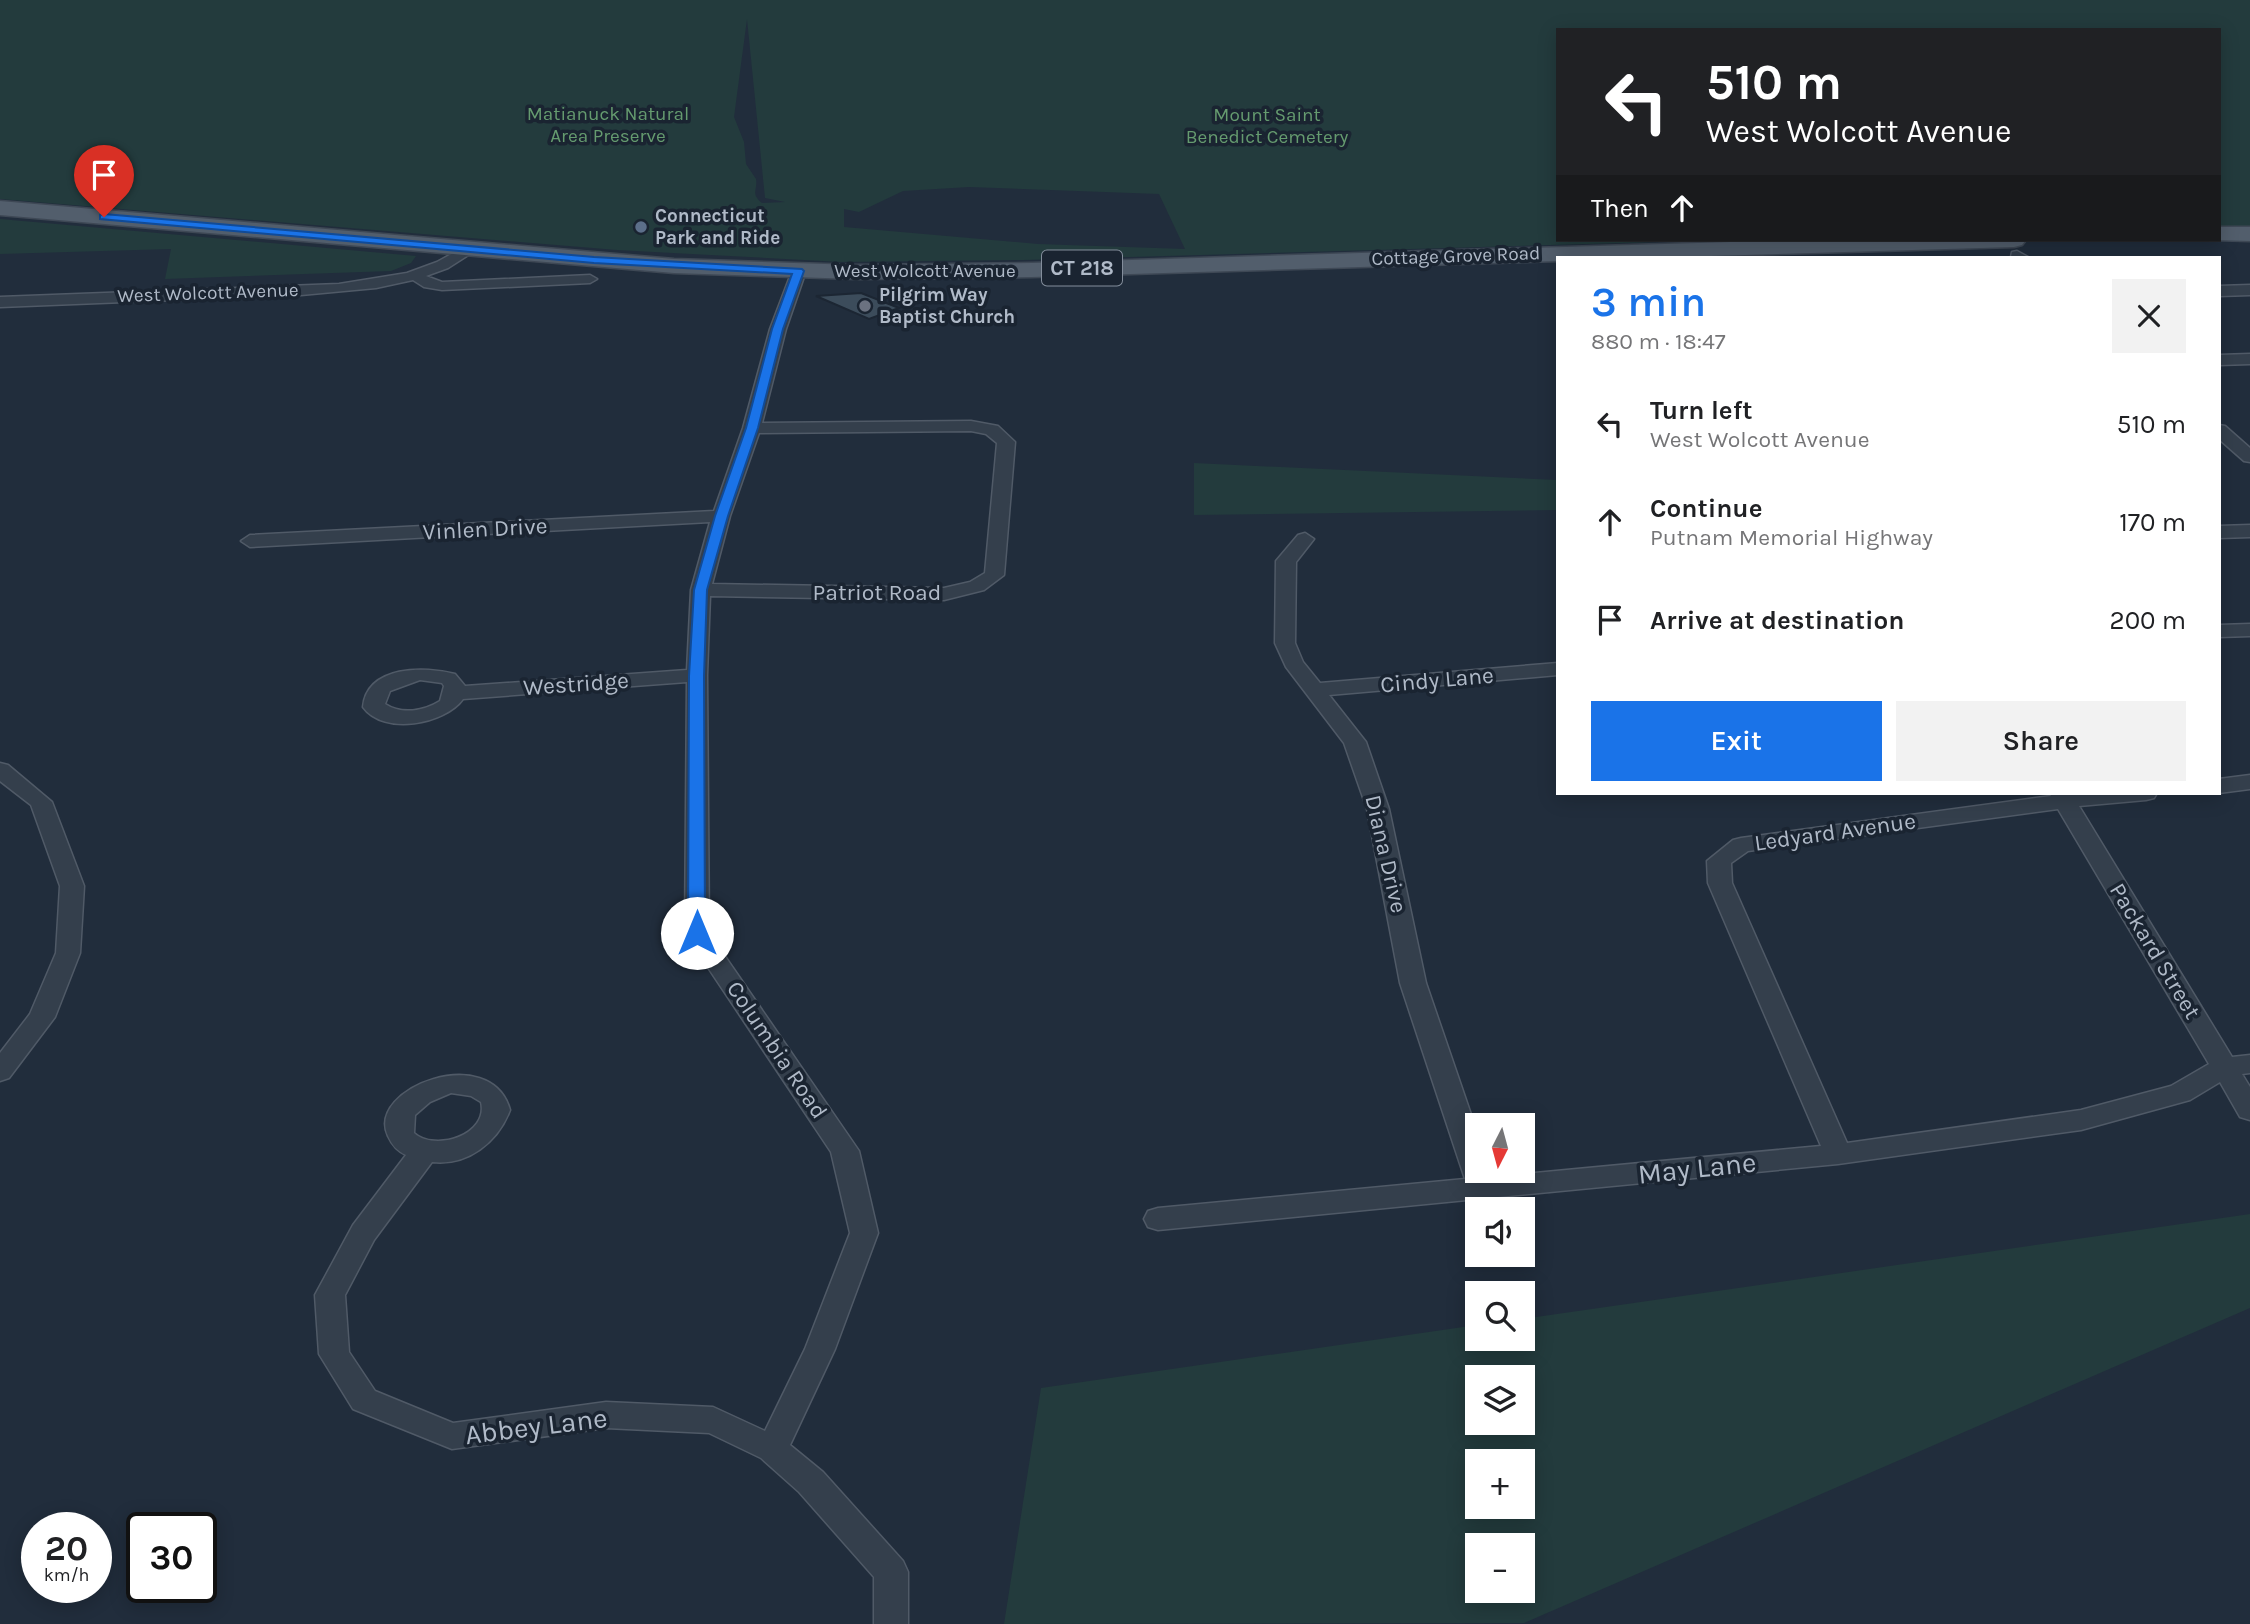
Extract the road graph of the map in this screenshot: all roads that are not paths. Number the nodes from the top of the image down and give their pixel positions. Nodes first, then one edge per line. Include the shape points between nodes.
1 (0, 208) edge
2 (468, 249) junction
3 (2017, 251) edge
4 (1708, 253) edge
5 (1556, 256) edge
6 (1566, 256) edge
7 (1233, 263) joint
8 (799, 271) junction
9 (415, 275) junction
10 (590, 279) dead end
11 (2221, 290) edge
12 (2250, 290) edge
13 (0, 302) edge
14 (2250, 359) edge
15 (2221, 360) edge
16 (752, 428) junction
17 (2223, 436) edge
18 (2250, 439) edge
19 (2250, 457) edge
20 (721, 516) junction
21 (2250, 531) edge
22 (2221, 532) edge
23 (1305, 539) dead end
24 (250, 541) dead end
25 (701, 590) junction
26 (2250, 630) edge
27 (2221, 631) edge
28 (1556, 669) edge
29 (696, 676) junction
30 (1317, 690) junction
31 (456, 693) dead end
32 (0, 770) edge
33 (2250, 782) edge
34 (2221, 786) edge
35 (2104, 795) edge
36 (2062, 797) edge
37 (2237, 1066) edge
38 (0, 1072) edge
39 (2250, 1110) edge
40 (425, 1152) dead end
41 (1839, 1154) junction
42 (1483, 1190) junction
43 (1158, 1220) dead end
44 (772, 1449) junction
45 (891, 1624) edge

1 - 2 main road, CT 218
2 - 8 main road, West Wolcott Avenue / CT 218
2 - 9 street, West Wolcott Avenue via 453,261
3 - 4 main road, Cottage Grove Road / CT 218
4 - 6 main road, Cottage Grove Road / CT 218
5 - 7 main road, Cottage Grove Road / CT 218
7 - 8 main road, West Wolcott Avenue / CT 218
8 - 16 street, Columbia Road
9 - 10 street via 442,286
9 - 13 street, West Wolcott Avenue via 331,288
11 - 12 street
14 - 15 street
16 - 20 street, Columbia Road
16 - 25 street, Patriot Road via 971,426 992,430 1006,443 993,575 977,586 944,594
17 - 18 street
17 - 19 street
20 - 24 street, Vinlen Drive
20 - 25 street, Columbia Road
21 - 22 street
23 - 30 street, Diana Drive via 1286,561 1285,643 1293,663
25 - 29 street, Columbia Road
26 - 27 street
28 - 30 street, Cindy Lane
29 - 31 street, Westridge
29 - 44 street, Columbia Road via 697,933 845,1151 864,1233 820,1349
30 - 42 street, Diana Drive via 1355,742 1378,809 1413,984
32 - 38 street via 41,802 72,886 68,953 42,1017
33 - 34 street
35 - 36 street, Ledyard Avenue
36 - 37 street, Packard Street
36 - 41 street, Ledyard Avenue via 1741,845 1719,861 1720,883
37 - 39 street, Packard Street
37 - 41 street, May Lane via 2180,1093 2081,1120
40 - 44 street, Abbey Lane via 363,1233 330,1295 334,1354 364,1400 452,1436 606,1415 633,1416 713,1420
41 - 42 street, May Lane
42 - 43 street, May Lane
44 - 45 street, Abbey Lane via 811,1482 891,1573

